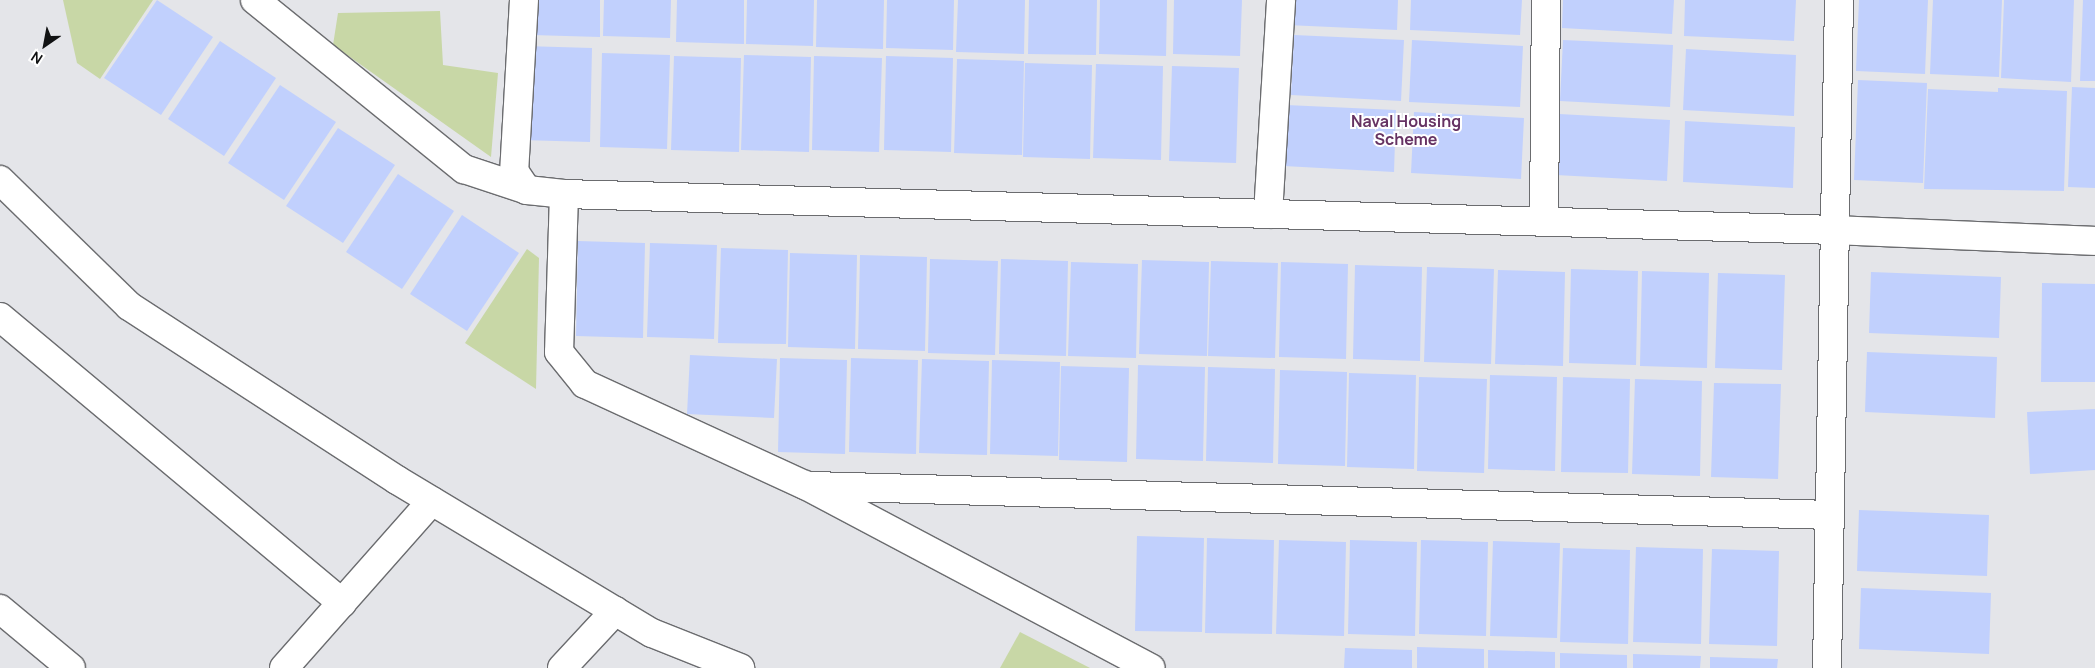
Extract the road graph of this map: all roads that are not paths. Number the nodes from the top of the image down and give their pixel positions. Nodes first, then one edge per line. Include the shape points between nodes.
1 (255, 0) edge
2 (524, 0) edge
3 (1281, 0) edge
4 (1546, 0) edge
5 (1839, 0) edge
6 (0, 180) edge
7 (527, 190) junction
8 (564, 194) junction
9 (1268, 214) junction
10 (1544, 221) junction
11 (1835, 230) junction
12 (2095, 242) edge
13 (0, 317) edge
14 (805, 485) junction
15 (432, 501) junction
16 (1830, 515) junction
17 (342, 603) junction
18 (0, 609) edge
19 (615, 611) junction
20 (71, 668) edge
21 (284, 668) edge
22 (562, 668) edge
23 (740, 668) edge
24 (1150, 668) edge
25 (1826, 668) edge

1 - 7 street via 464,169
2 - 7 street via 514,171
3 - 9 street
4 - 10 street
5 - 11 street
6 - 15 street via 129,306
7 - 8 street
8 - 9 street
8 - 14 street via 559,352 585,384
9 - 10 street
10 - 11 street
11 - 12 street
11 - 16 street
13 - 17 street
14 - 16 street
14 - 24 street
15 - 17 street
15 - 19 street
16 - 25 street
17 - 21 street
18 - 20 street
19 - 22 street
19 - 23 street via 652,632

